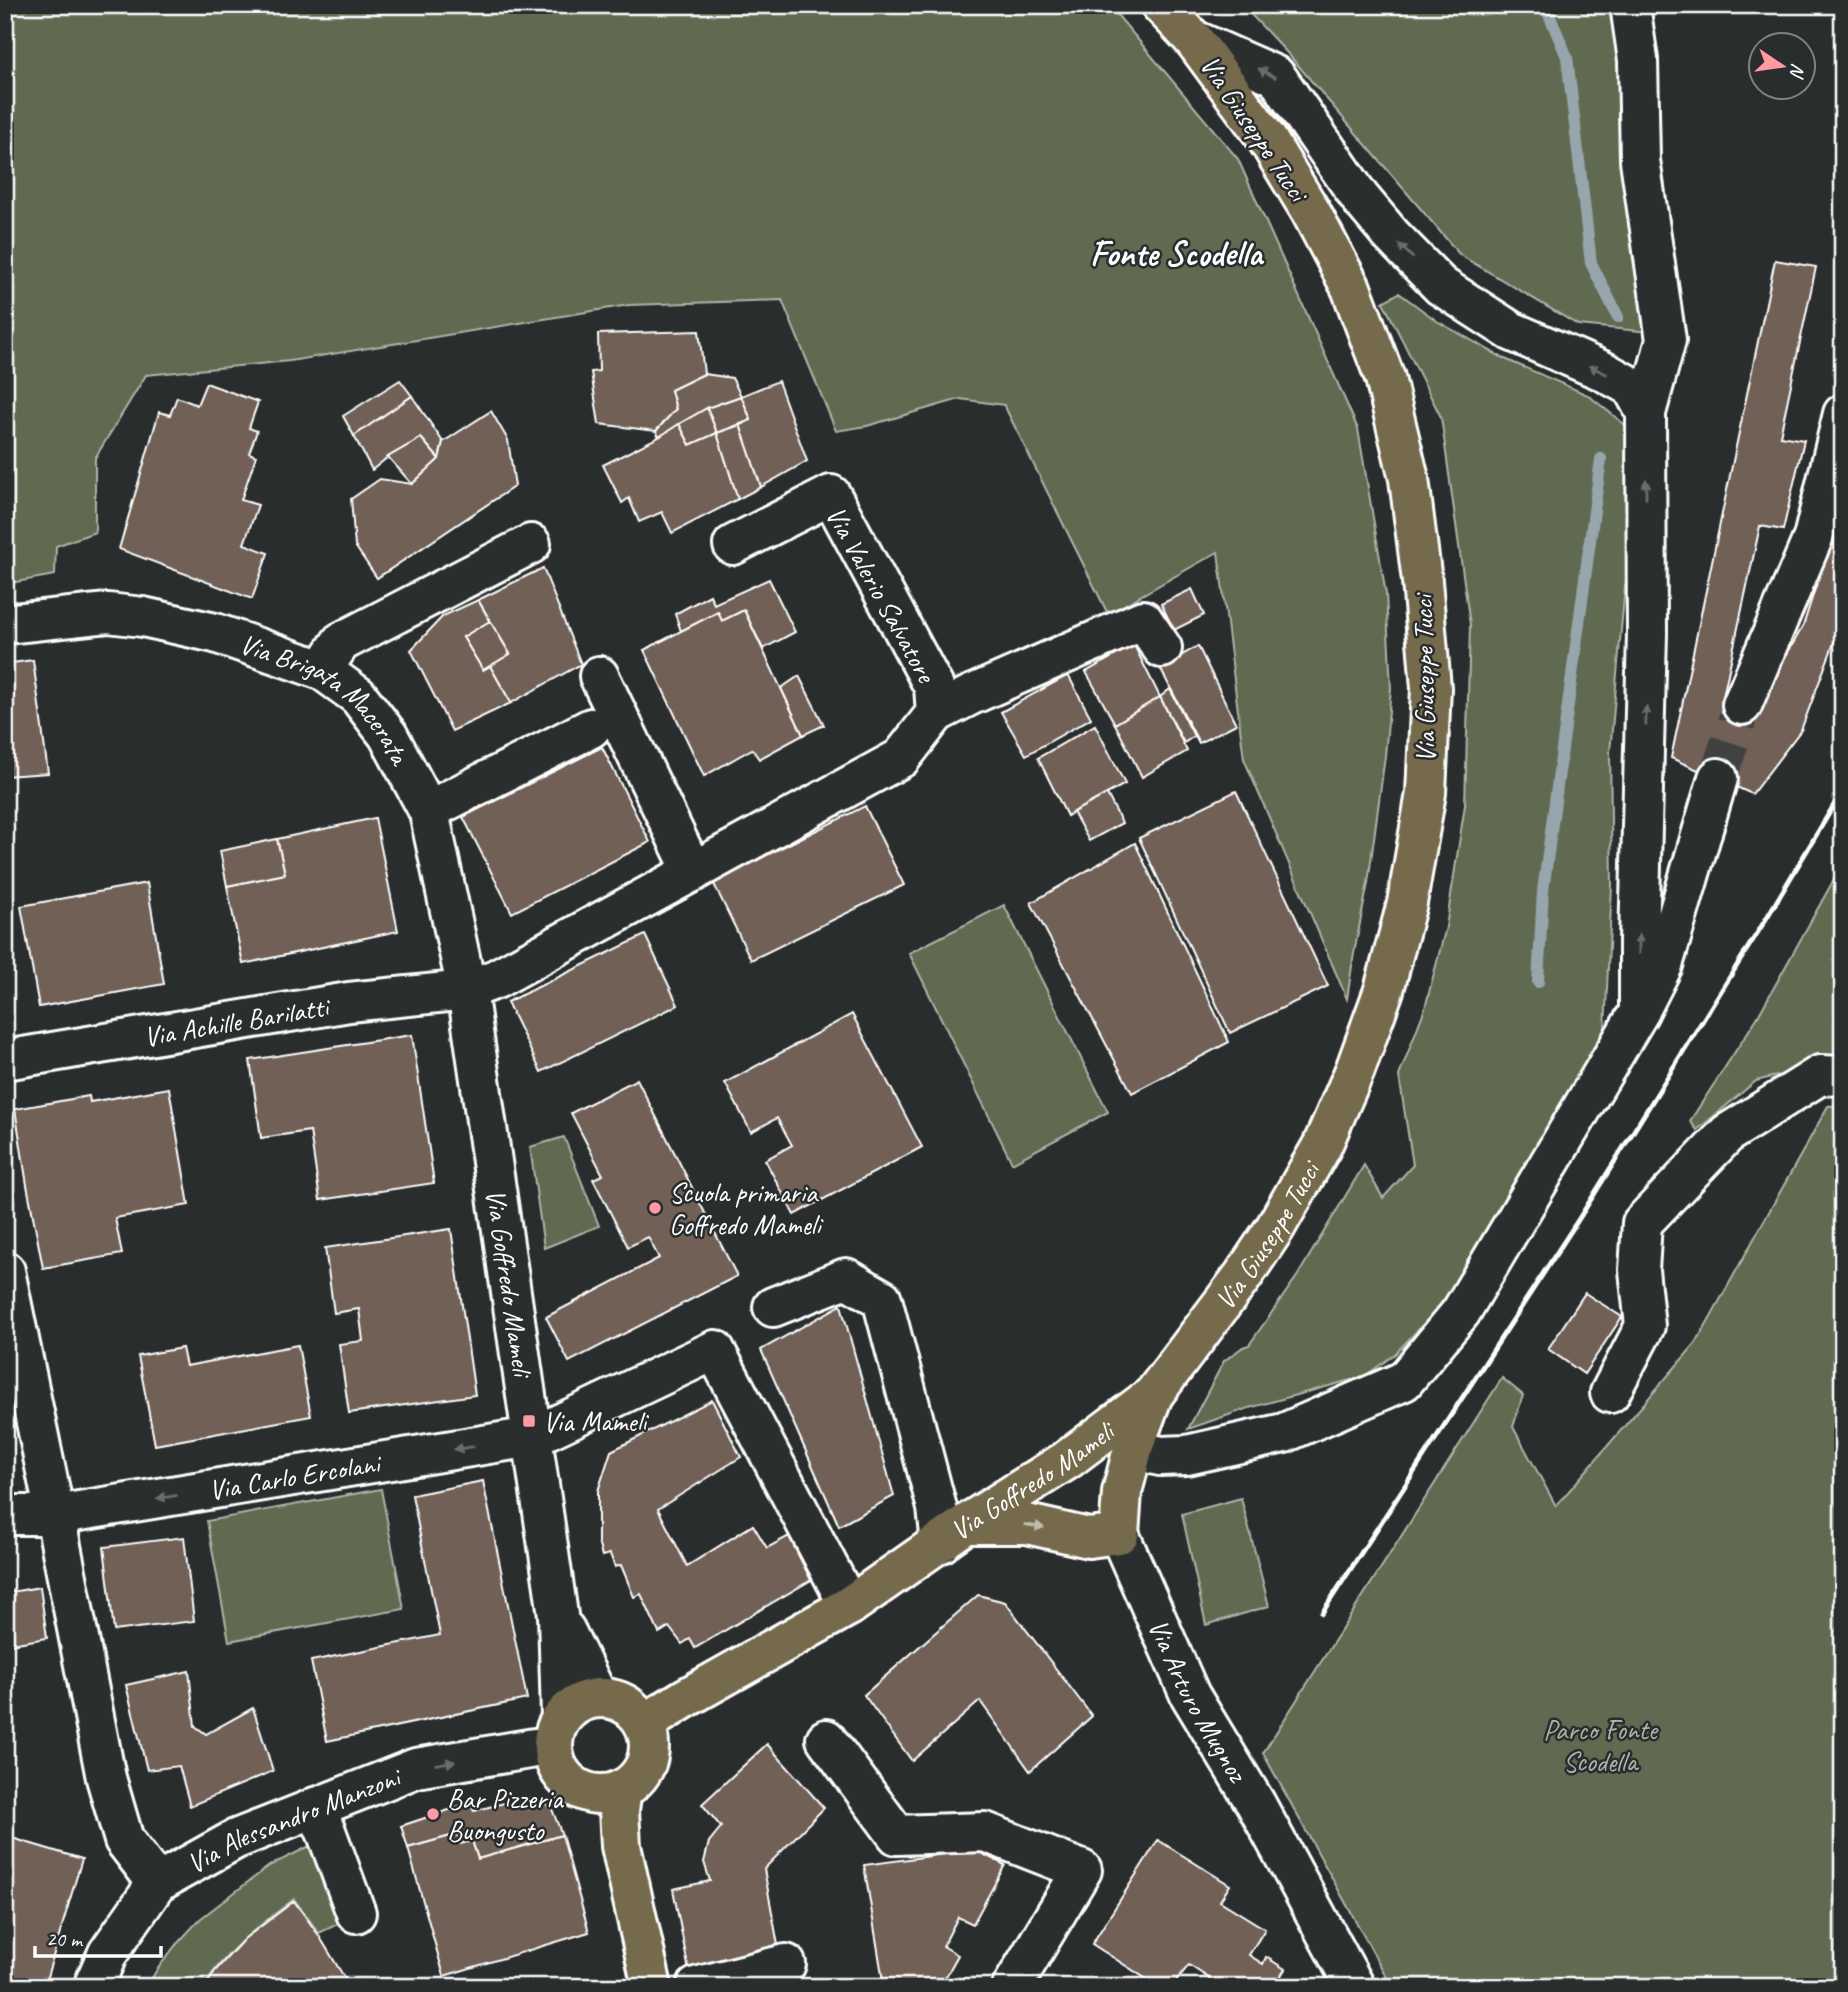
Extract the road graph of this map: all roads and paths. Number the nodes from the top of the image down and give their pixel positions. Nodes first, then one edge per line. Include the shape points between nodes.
1 (1161, 5) edge
2 (1630, 5) edge
3 (1194, 40) junction
4 (1646, 413) junction
5 (1843, 414) edge
6 (531, 544) dead end
7 (733, 545) dead end
8 (5, 624) edge
9 (1162, 648) dead end
10 (322, 670) junction
11 (599, 676) dead end
12 (1742, 705) tunnel mouth
13 (936, 713) junction
14 (591, 729) dead end
15 (1718, 778) tunnel mouth
16 (429, 813) junction
17 (692, 872) junction
18 (467, 990) junction
19 (1639, 1012) junction
20 (5, 1060) edge
21 (1843, 1076) edge
22 (5, 1271) edge
23 (772, 1307) dead end
24 (1610, 1393) dead end
25 (1153, 1395) junction
26 (532, 1437) junction
27 (1133, 1449) junction
28 (5, 1515) edge
29 (55, 1516) junction
30 (954, 1533) junction
31 (1119, 1534) junction
32 (849, 1606) junction
33 (558, 1615) junction
34 (598, 1697) junction
35 (644, 1724) junction
36 (557, 1733) junction
37 (826, 1739) dead end
38 (622, 1788) junction
39 (582, 1790) junction
40 (315, 1807) junction
41 (621, 1846) junction
42 (157, 1882) junction
43 (356, 1913) dead end
44 (786, 1964) dead end
45 (93, 1987) edge
46 (652, 1987) edge
47 (696, 1987) edge
48 (1012, 1987) edge
49 (1355, 1987) edge

1 - 3 main road, Via Giuseppe Tucci
2 - 4 street via 1638,60 1640,160 1666,340
4 -> 3 street via 1632,387 1511,331 1441,286 1360,198 1276,76
3 - 25 main road, Via Giuseppe Tucci via 1267,139 1311,212 1351,288 1385,378 1409,479 1431,688 1426,793 1407,903 1384,990 1355,1070 1322,1146 1275,1228
19 -> 4 street via 1647,634
5 - 12 street via 1813,538
6 - 10 street via 341,642
7 - 13 street, Via Valerio Salvatore via 831,495 934,687
8 - 10 street, Via Brigata Macerata via 108,613 144,617 215,633
9 - 13 street via 1143,620
10 - 16 street, Via Brigata Macerata via 358,696 388,734
11 - 17 street
13 - 17 street, Via Valerio Salvatore via 901,758
14 - 16 street
15 - 19 street via 1663,965
16 - 18 street, Via Brigata Macerata
17 - 18 street, Via Valerio Salvatore via 496,979
18 - 20 street, Via Achille Barilatti via 349,1002
18 - 26 street, Via Goffredo Mameli via 522,1284
19 - 27 street via 1461,1312 1404,1381 1284,1433 1187,1455 1160,1456
21 - 24 street via 1820,1075 1728,1133 1642,1223 1639,1270 1645,1326
22 - 29 street
23 - 30 street via 846,1278 881,1299 937,1508
25 - 27 main road, Via Arturo Mugnoz
25 - 30 main road, Via Goffredo Mameli via 1067,1460
26 -> 29 street, Via Carlo Ercolani
26 - 32 street, Via Carlo Ercolani via 715,1350
26 - 33 street, Via Goffredo Mameli
27 - 31 main road, Via Arturo Mugnoz via 1122,1492
28 - 29 street, Via Carlo Ercolani
29 - 42 street via 106,1778 124,1840
30 -> 31 main road, Via Goffredo Mameli via 1027,1524 1089,1538
30 - 32 main road
31 - 49 street, Via Arturo Mugnoz via 1189,1695 1256,1804
32 - 35 main road
33 - 34 street, Via Goffredo Mameli
33 - 36 street, Via Goffredo Mameli
34 - 35 main road via 627,1705
34 - 36 main road via 580,1702
35 - 38 main road via 649,1743 646,1761 633,1781
36 - 39 main road via 560,1771
40 -> 36 street, Via Alessandro Manzoni via 416,1768 535,1748
37 - 48 street via 897,1835 985,1832 1082,1870
38 - 39 main road via 600,1794
38 - 41 main road
39 - 41 main road via 603,1813
40 - 42 street, Via Alessandro Manzoni via 236,1839
40 - 43 street
41 - 46 main road
42 - 45 street, Via Alessandro Manzoni via 108,1953
44 - 47 street

